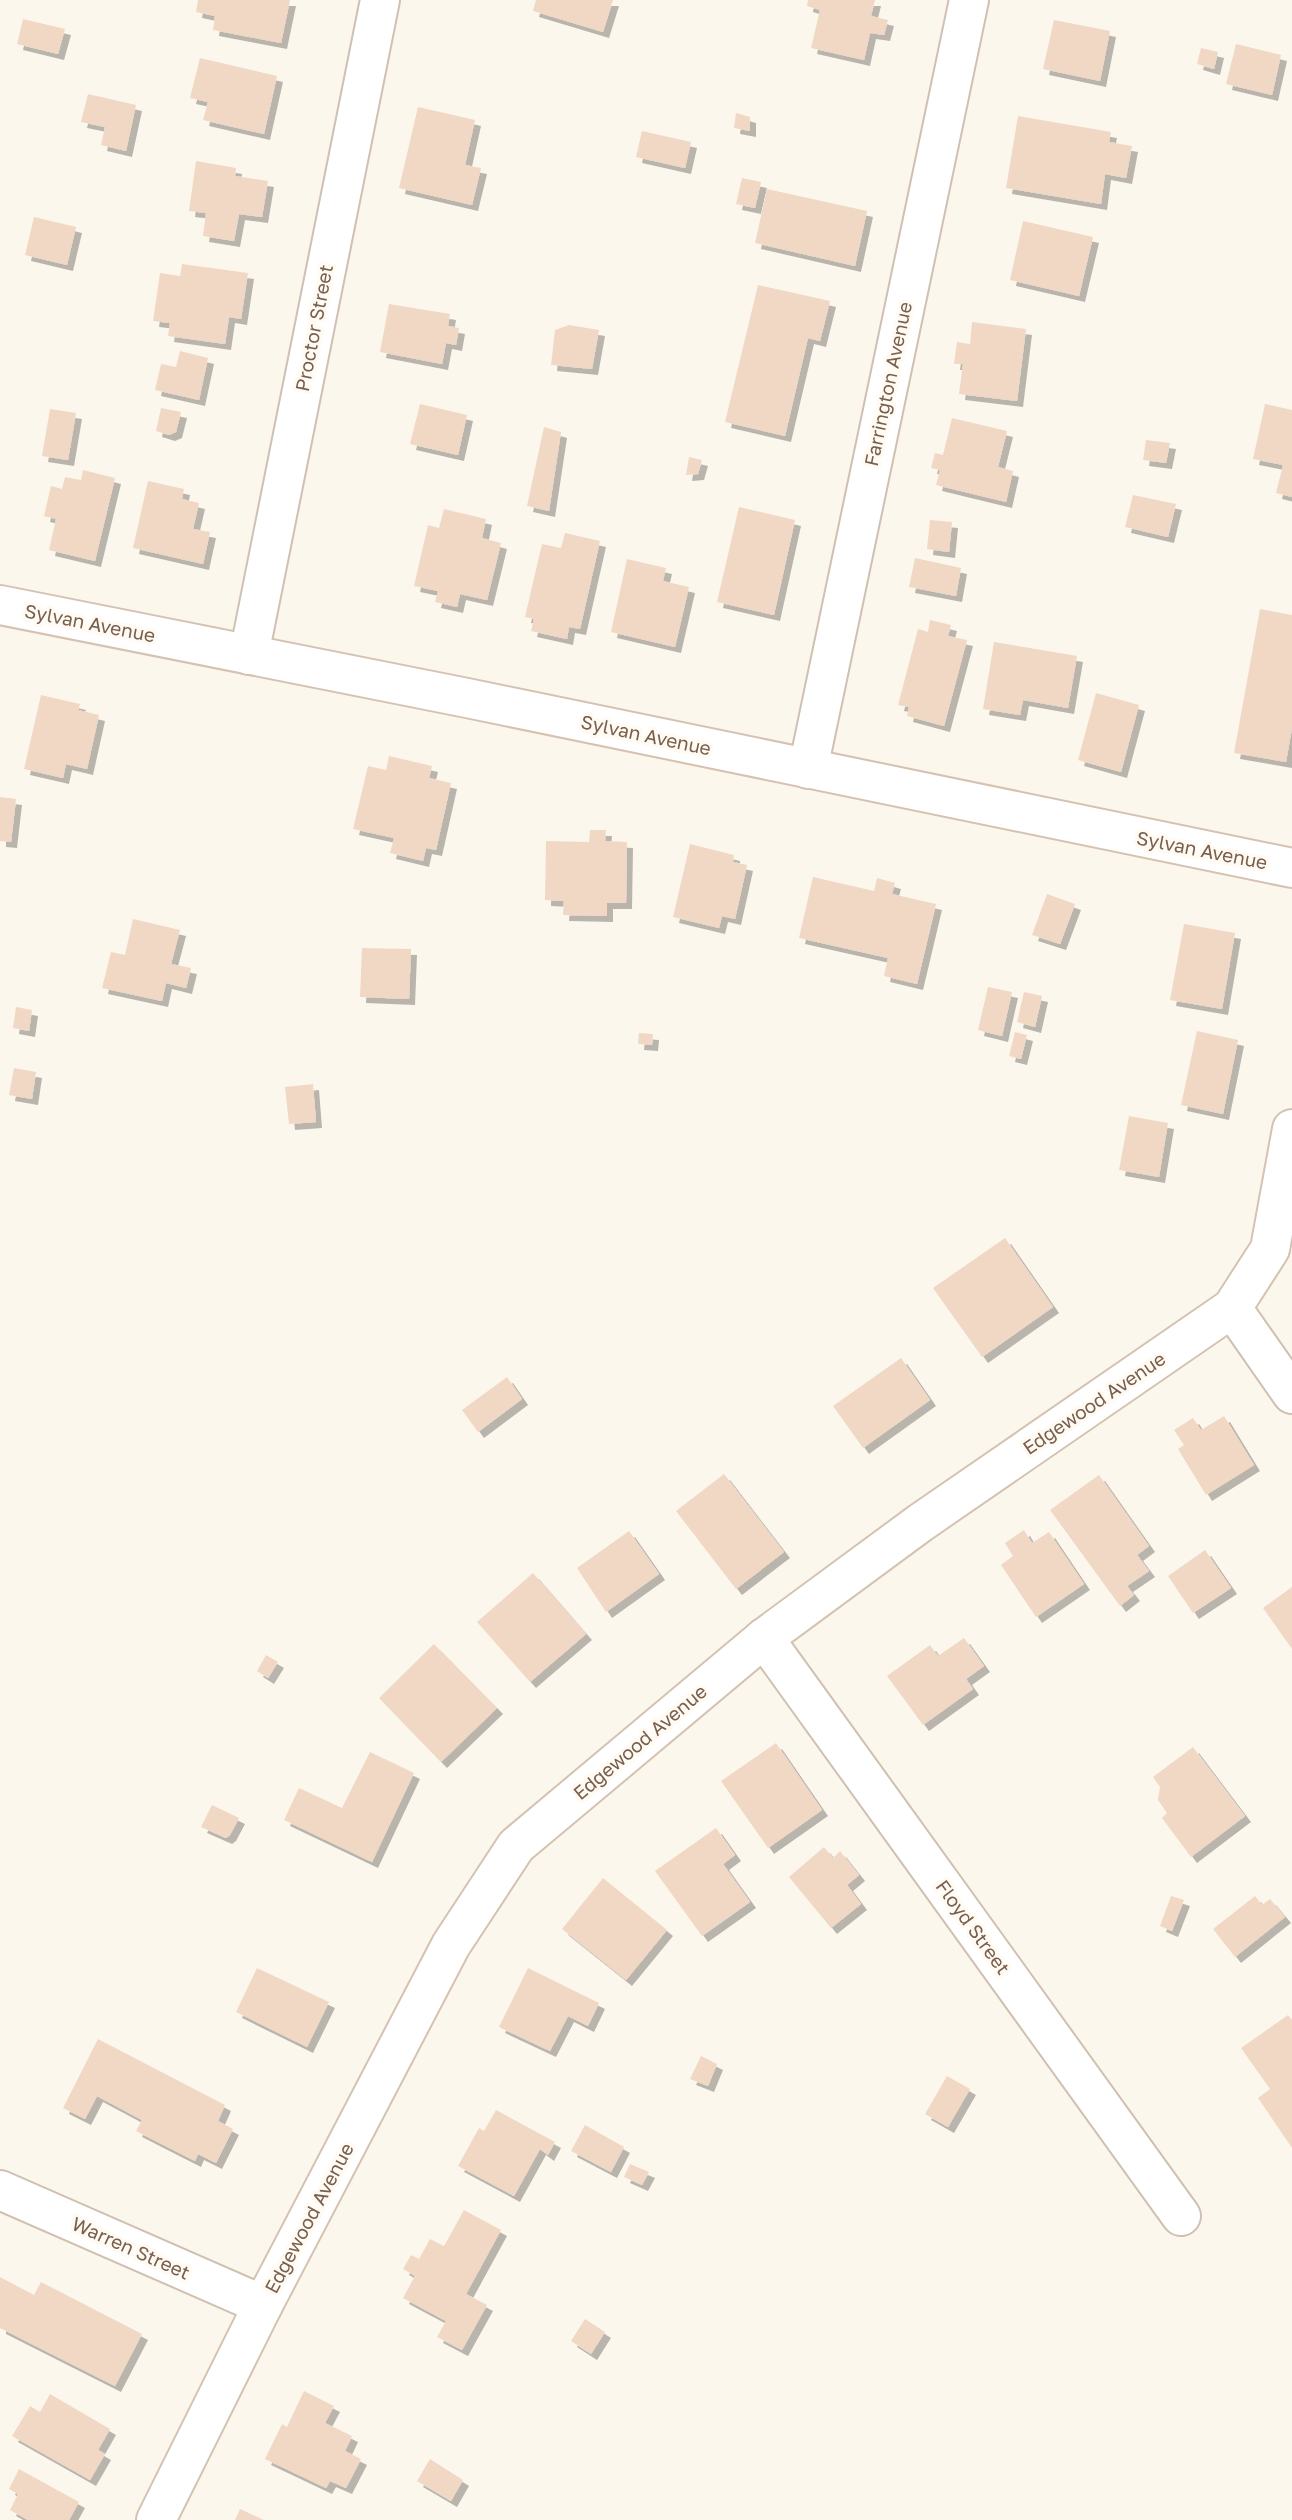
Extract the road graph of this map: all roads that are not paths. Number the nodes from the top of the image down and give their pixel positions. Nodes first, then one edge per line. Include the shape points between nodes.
1 (380, 0) edge
2 (969, 0) edge
3 (0, 605) edge
4 (249, 655) junction
5 (807, 769) junction
6 (1292, 868) edge
7 (1292, 1129) edge
8 (1233, 1308) junction
9 (1292, 1394) edge
10 (764, 1638) junction
11 (0, 2190) edge
12 (1181, 2216) dead end
13 (263, 2305) junction
14 (156, 2520) edge

1 - 4 street, Proctor Street
2 - 5 street, Farrington Avenue
3 - 4 street, Sylvan Avenue
4 - 5 street, Sylvan Avenue
5 - 6 street, Sylvan Avenue
7 - 8 street, Edgewood Avenue via 1270,1249
8 - 9 street
8 - 10 street, Edgewood Avenue via 920,1522
10 - 12 street, Floyd Street
10 - 13 street, Edgewood Avenue via 516,1846 451,1945
11 - 13 street, Warren Street
13 - 14 street, Edgewood Avenue

